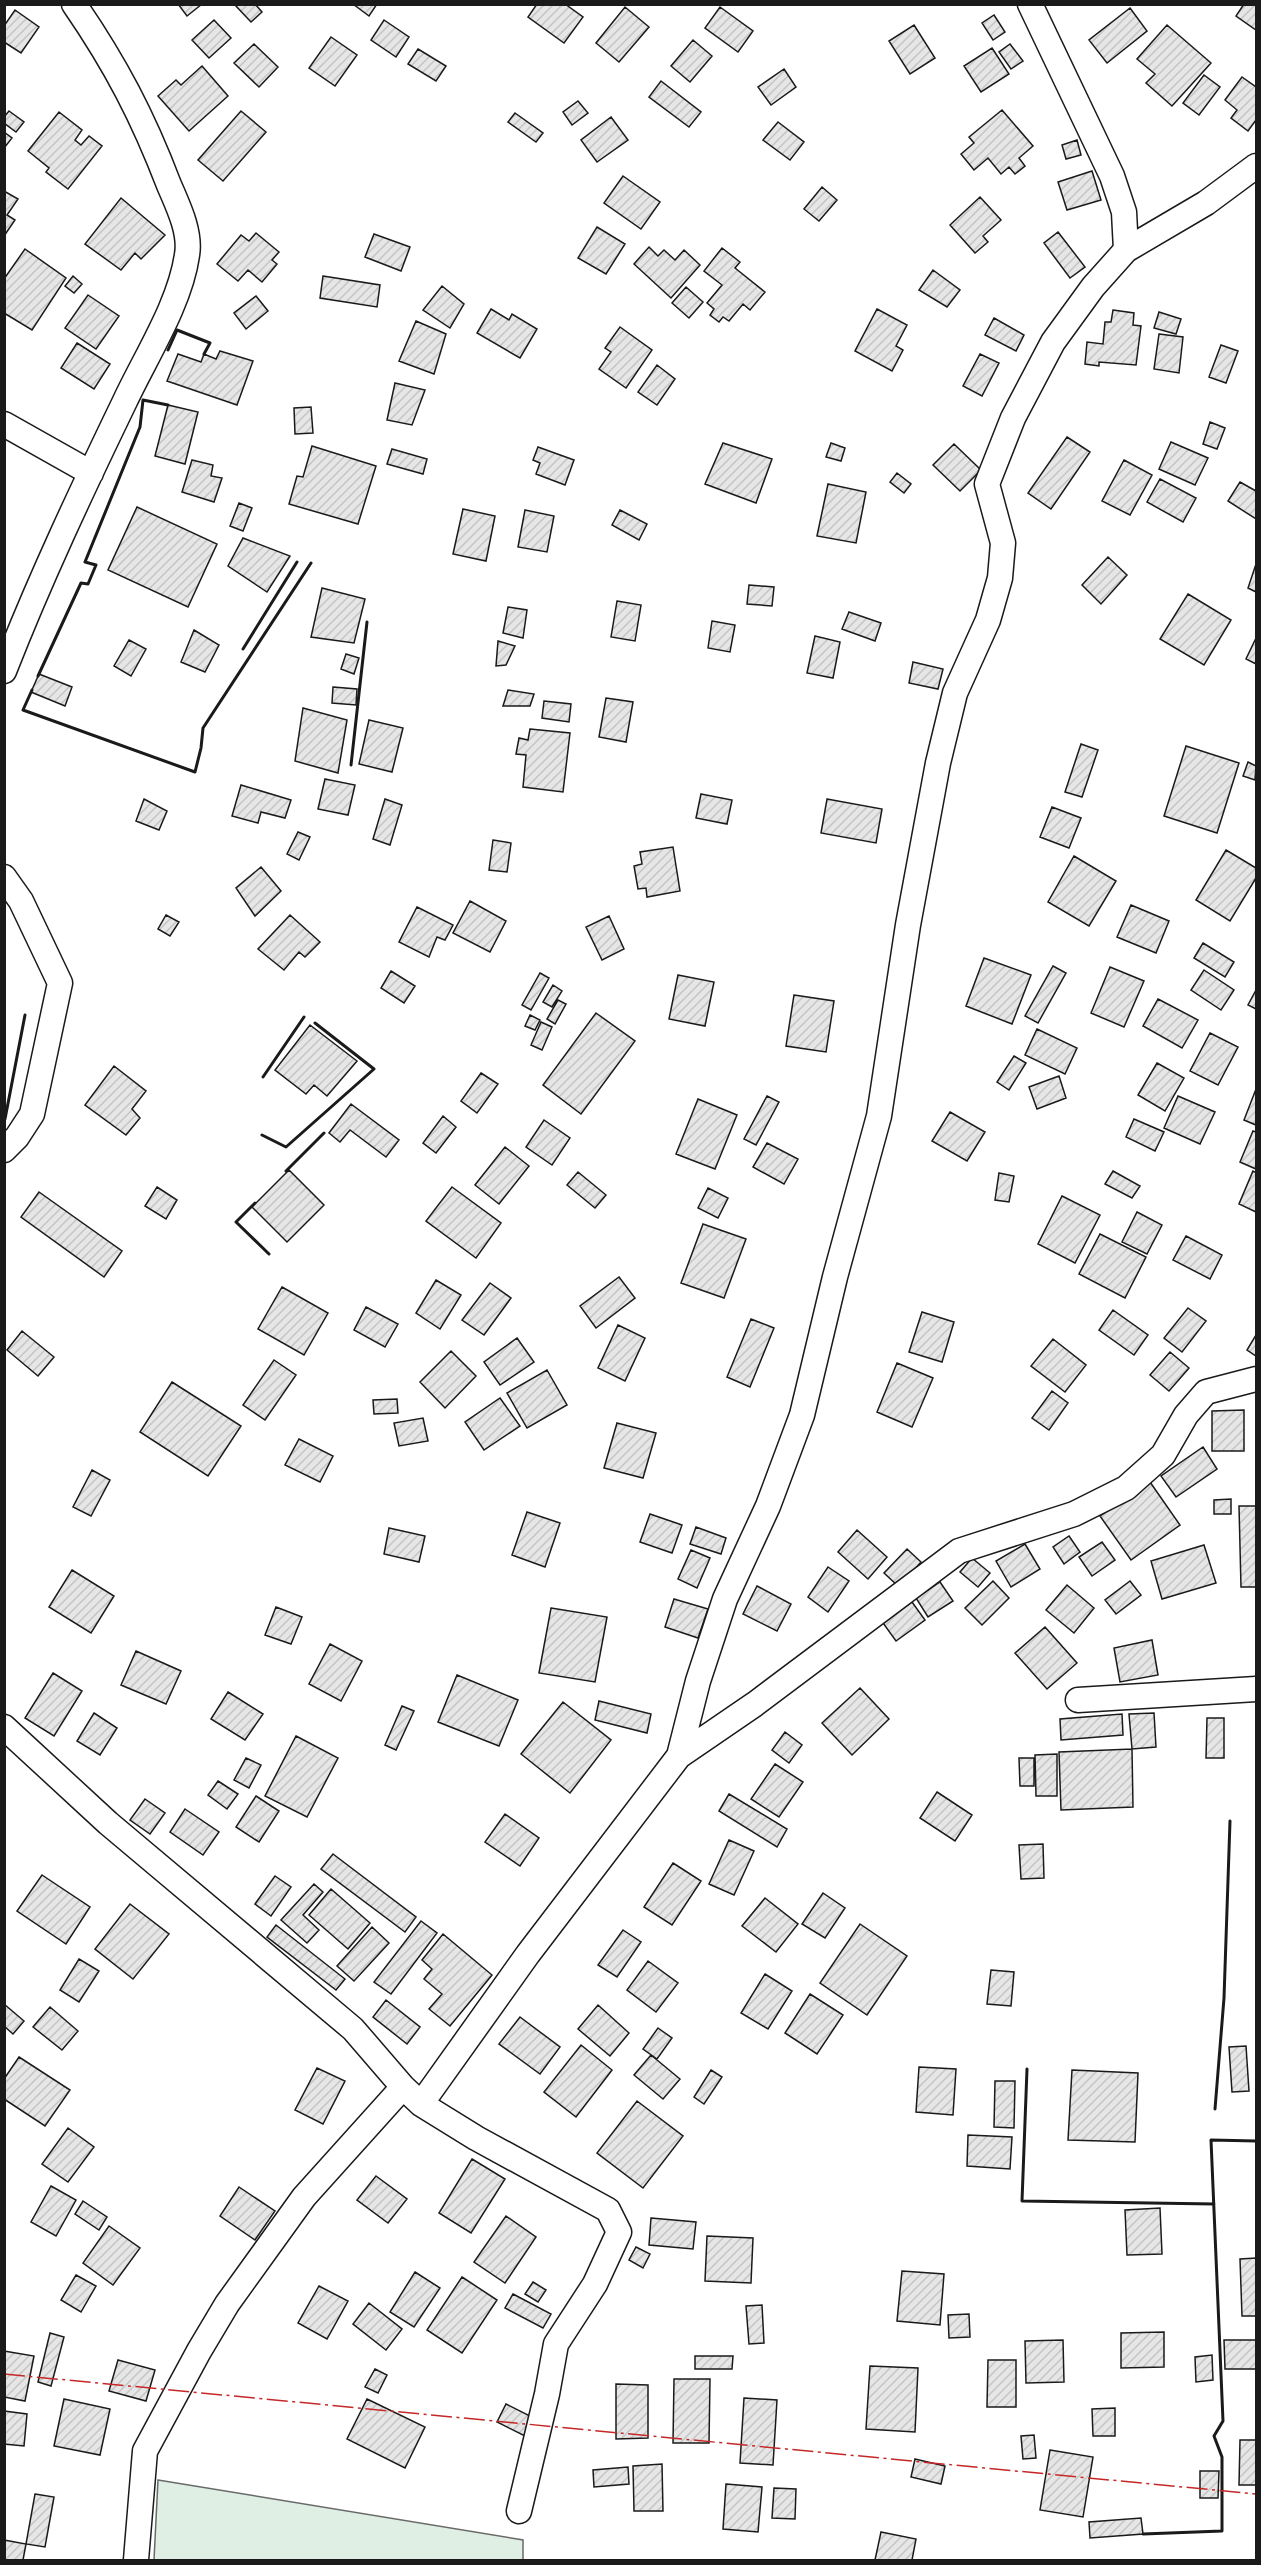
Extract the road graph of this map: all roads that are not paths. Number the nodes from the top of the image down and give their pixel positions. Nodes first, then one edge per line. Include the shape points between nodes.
1 (74, 4) edge
2 (1030, 4) edge
3 (1257, 166) edge
4 (1126, 250) junction
5 (4, 424) edge
6 (91, 472) junction
7 (4, 671) edge
8 (4, 877) edge
9 (4, 1150) edge
10 (1257, 1379) edge
11 (1257, 1689) edge
12 (1078, 1700) dead end
13 (4, 1727) edge
14 (679, 1756) junction
15 (403, 2087) junction
16 (421, 2104) junction
17 (519, 2511) dead end
18 (136, 2560) edge

1 - 6 street via 105,49 139,111 183,220 188,254 173,302
2 - 4 street via 1112,176 1125,212
3 - 4 street via 1206,203
4 - 14 street via 1053,342 1013,418 987,484 1003,543 1000,578 988,620 955,693 938,763 879,1116 834,1277 802,1415 768,1506 725,1599
5 - 6 street
6 - 7 street
8 - 9 street via 21,901 60,982 32,1114
10 - 14 street via 1206,1392 1186,1415 1164,1455 1126,1488 1074,1514 959,1551
11 - 12 street
13 - 15 street via 108,1823 353,2029
14 - 16 street via 528,1954
15 - 16 street
15 - 18 street via 304,2197 227,2304 205,2342 145,2451
16 - 17 street via 608,2210 619,2232 595,2284 556,2344

